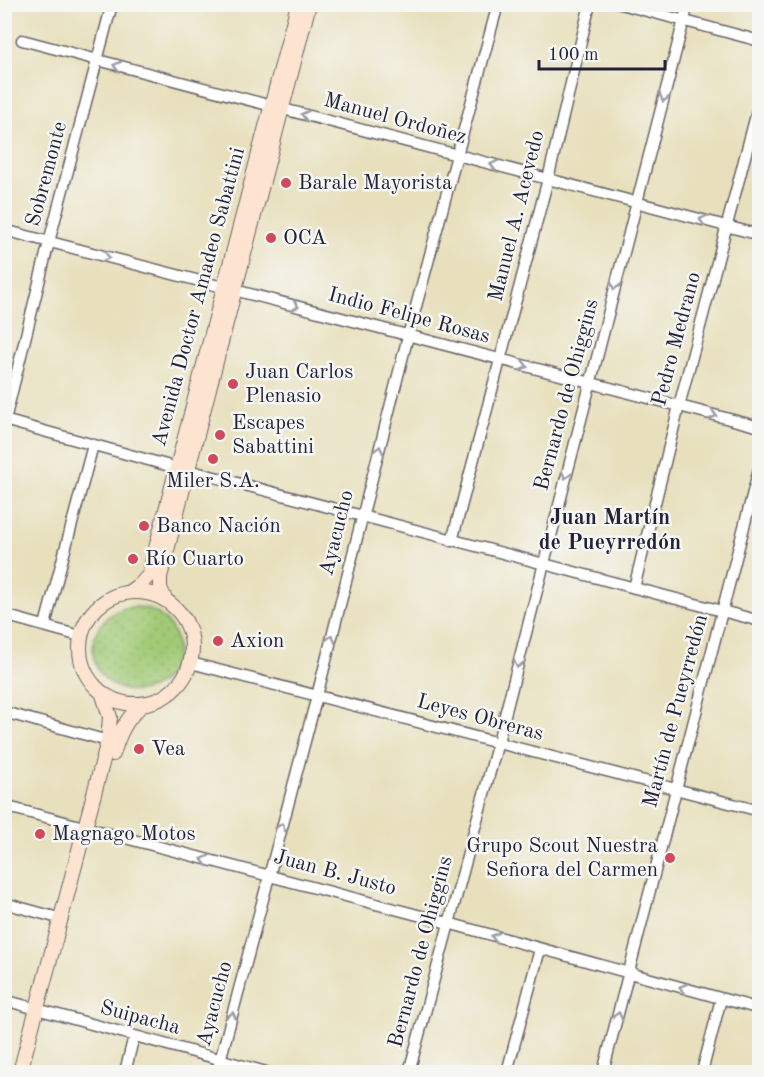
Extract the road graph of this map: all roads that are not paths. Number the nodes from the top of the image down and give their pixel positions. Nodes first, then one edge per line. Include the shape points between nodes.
1 (112, 4) edge
2 (298, 4) edge
3 (309, 4) edge
4 (498, 4) edge
5 (590, 4) edge
6 (621, 4) edge
7 (688, 4) edge
8 (684, 21) junction
9 (22, 40) dead end
10 (759, 41) edge
11 (97, 60) junction
12 (759, 100) edge
13 (276, 107) junction
14 (457, 155) junction
15 (548, 179) junction
16 (638, 202) junction
17 (727, 226) junction
18 (4, 230) edge
19 (759, 234) edge
20 (49, 242) junction
21 (229, 289) junction
22 (408, 336) junction
23 (500, 360) junction
24 (590, 383) junction
25 (679, 406) junction
26 (5, 422) edge
27 (759, 427) edge
28 (93, 445) junction
29 (759, 465) edge
30 (182, 469) junction
31 (362, 516) junction
32 (452, 541) junction
33 (543, 564) junction
34 (634, 588) junction
35 (129, 592) junction
36 (165, 599) junction
37 (722, 611) junction
38 (4, 615) edge
39 (759, 621) edge
40 (45, 625) junction
41 (80, 636) junction
42 (190, 663) junction
43 (103, 695) junction
44 (317, 696) junction
45 (143, 704) junction
46 (4, 712) edge
47 (108, 741) junction
48 (498, 742) junction
49 (675, 790) junction
50 (4, 807) edge
51 (759, 811) edge
52 (89, 830) junction
53 (268, 876) junction
54 (4, 903) edge
55 (62, 919) junction
56 (448, 924) junction
57 (540, 949) junction
58 (630, 973) junction
59 (721, 999) junction
60 (4, 1000) edge
61 (759, 1009) edge
62 (42, 1010) junction
63 (134, 1036) junction
64 (220, 1060) junction
65 (20, 1072) edge
66 (29, 1072) edge
67 (125, 1072) edge
68 (217, 1072) edge
69 (266, 1072) edge
70 (409, 1072) edge
71 (507, 1072) edge
72 (603, 1072) edge
73 (702, 1072) edge

1 - 11 street, Sobremonte
2 - 13 main road, Avenida Doctor Amadeo Sabattini
3 - 13 main road, Avenida Doctor Amadeo Sabattini
4 - 14 street, Ayacucho
5 - 15 street, Manuel A. Acevedo
6 - 8 street
7 - 8 street, Bernardo de Ohiggins
8 - 10 street
8 -> 16 street, Bernardo de Ohiggins
9 - 11 street, Manuel Ordoñez
13 -> 11 street, Manuel Ordoñez
11 - 20 street, Sobremonte
12 - 17 street, Pedro Medrano
14 -> 13 street, Manuel Ordoñez
13 - 21 main road, Avenida Doctor Amadeo Sabattini
15 -> 14 street, Manuel Ordoñez
14 - 22 street, Ayacucho
15 - 16 street, Manuel Ordoñez
15 - 23 street, Manuel A. Acevedo
17 -> 16 street, Manuel Ordoñez
16 -> 24 street, Bernardo de Ohiggins
17 - 19 street, Manuel Ordoñez
17 - 25 street, Pedro Medrano
18 - 20 street, Indio Felipe Rosas
20 -> 21 street, Indio Felipe Rosas
20 - 26 street, Sobremonte
21 -> 22 street, Indio Felipe Rosas
21 - 30 main road, Avenida Doctor Amadeo Sabattini
22 - 23 street, Indio Felipe Rosas
31 -> 22 street, Ayacucho
23 -> 24 street, Indio Felipe Rosas
23 - 32 street, Manuel A. Acevedo
24 - 25 street, Indio Felipe Rosas
24 -> 33 street, Bernardo de Ohiggins
25 -> 27 street, Indio Felipe Rosas
25 - 34 street, Pedro Medrano
26 - 28 street
28 - 30 street
28 - 40 street
29 - 37 street, Martín de Pueyrredón
30 - 31 street
30 - 35 main road, Avenida Doctor Amadeo Sabattini via 148,575
30 - 36 main road, Avenida Doctor Amadeo Sabattini via 160,577
31 - 32 street
44 -> 31 street, Ayacucho
32 - 33 street
33 - 34 street
33 -> 48 street, Bernardo de Ohiggins
34 - 37 street
35 - 36 main road
35 - 41 main road via 98,606 86,620
36 - 42 main road via 179,611 188,627
37 - 39 street
37 - 49 street, Martín de Pueyrredón
38 - 40 street
40 - 41 street
41 - 43 main road via 82,669
42 - 44 street, Leyes Obreras
42 - 45 main road via 173,691
43 - 45 main road via 129,705
43 - 47 main road via 110,717
44 - 48 street, Leyes Obreras
53 -> 44 street, Ayacucho
45 - 52 main road via 120,732
46 - 47 street
47 - 52 main road
48 - 49 street, Leyes Obreras
48 - 56 street, Bernardo de Ohiggins
49 - 51 street, Leyes Obreras
49 - 58 street, Martín de Pueyrredón
50 - 52 street, Juan B. Justo
53 -> 52 street, Juan B. Justo
52 - 55 main road
52 - 62 main road
53 - 56 street, Juan B. Justo
64 -> 53 street, Ayacucho
54 - 55 street
55 - 62 main road
57 -> 56 street, Juan B. Justo
56 - 70 street, Bernardo de Ohiggins
57 - 58 street, Juan B. Justo
57 - 71 street
59 -> 58 street, Juan B. Justo
72 -> 58 street, Martín de Pueyrredón
59 - 61 street, Juan B. Justo
59 - 73 street
60 - 62 street, Suipacha
62 - 63 street, Suipacha
62 - 65 main road
62 - 66 main road
63 - 64 street, Suipacha
63 - 67 street
64 - 68 street, Ayacucho
64 - 69 street, Suipacha

